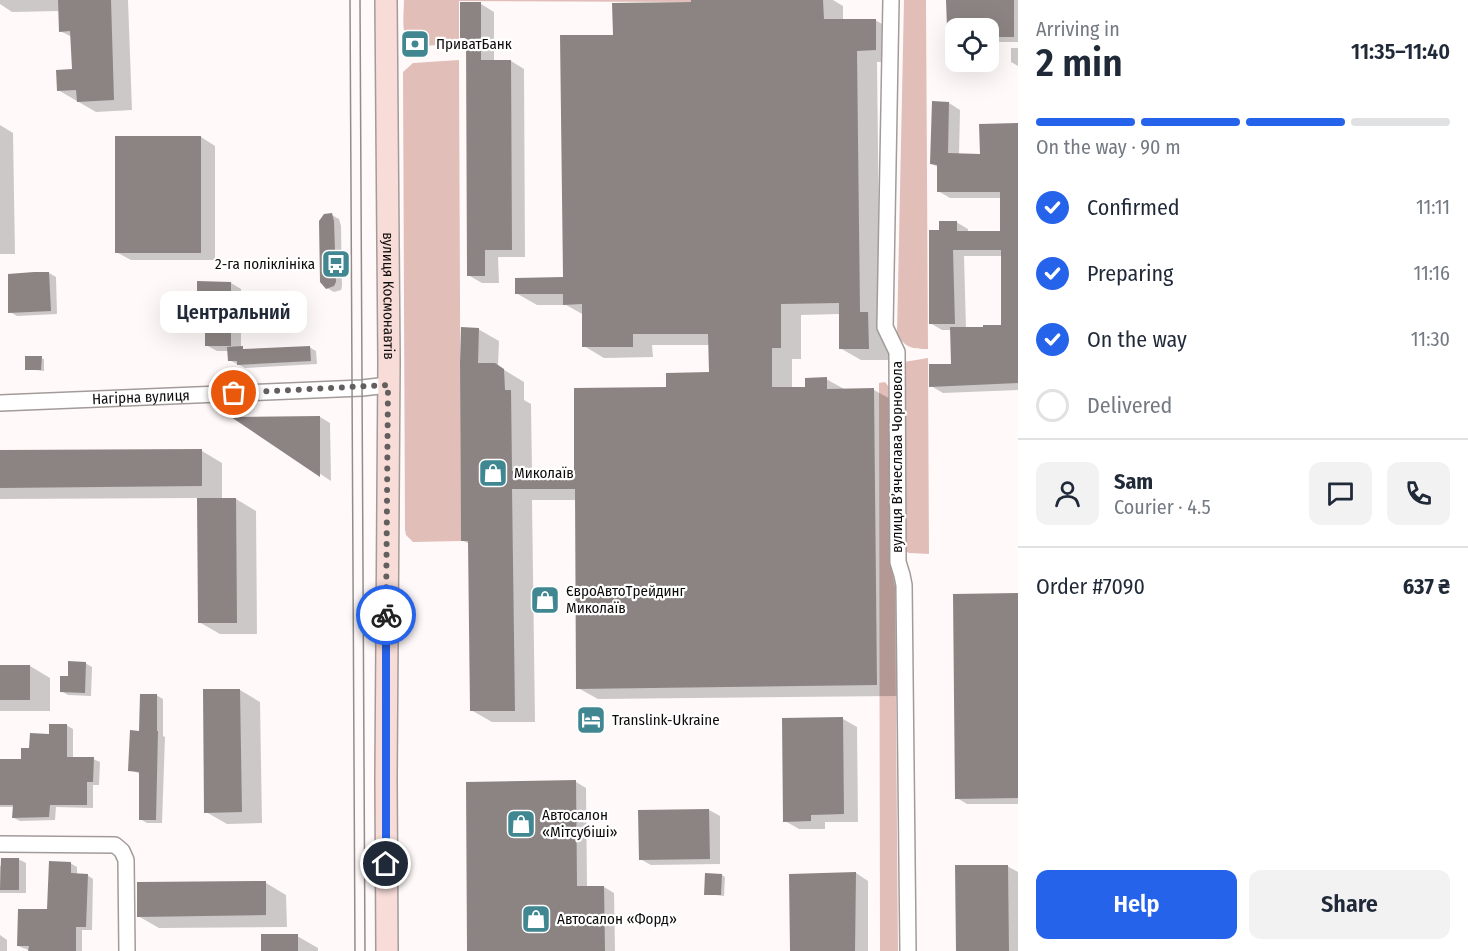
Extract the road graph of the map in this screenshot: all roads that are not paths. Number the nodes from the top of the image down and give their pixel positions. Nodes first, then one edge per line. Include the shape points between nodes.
1 (386, 0) edge
2 (891, 0) edge
3 (388, 385) junction
4 (0, 403) edge
5 (0, 844) edge
6 (127, 951) edge
7 (387, 951) edge
8 (908, 951) edge

1 - 3 main road, вулиця Космонавтів
2 - 8 street, вулиця Вʼячеслава Чорновола via 885,327 897,352
3 - 4 street, Нагірна вулиця
3 - 7 main road, вулиця Космонавтів
5 - 6 street via 115,845 126,860

